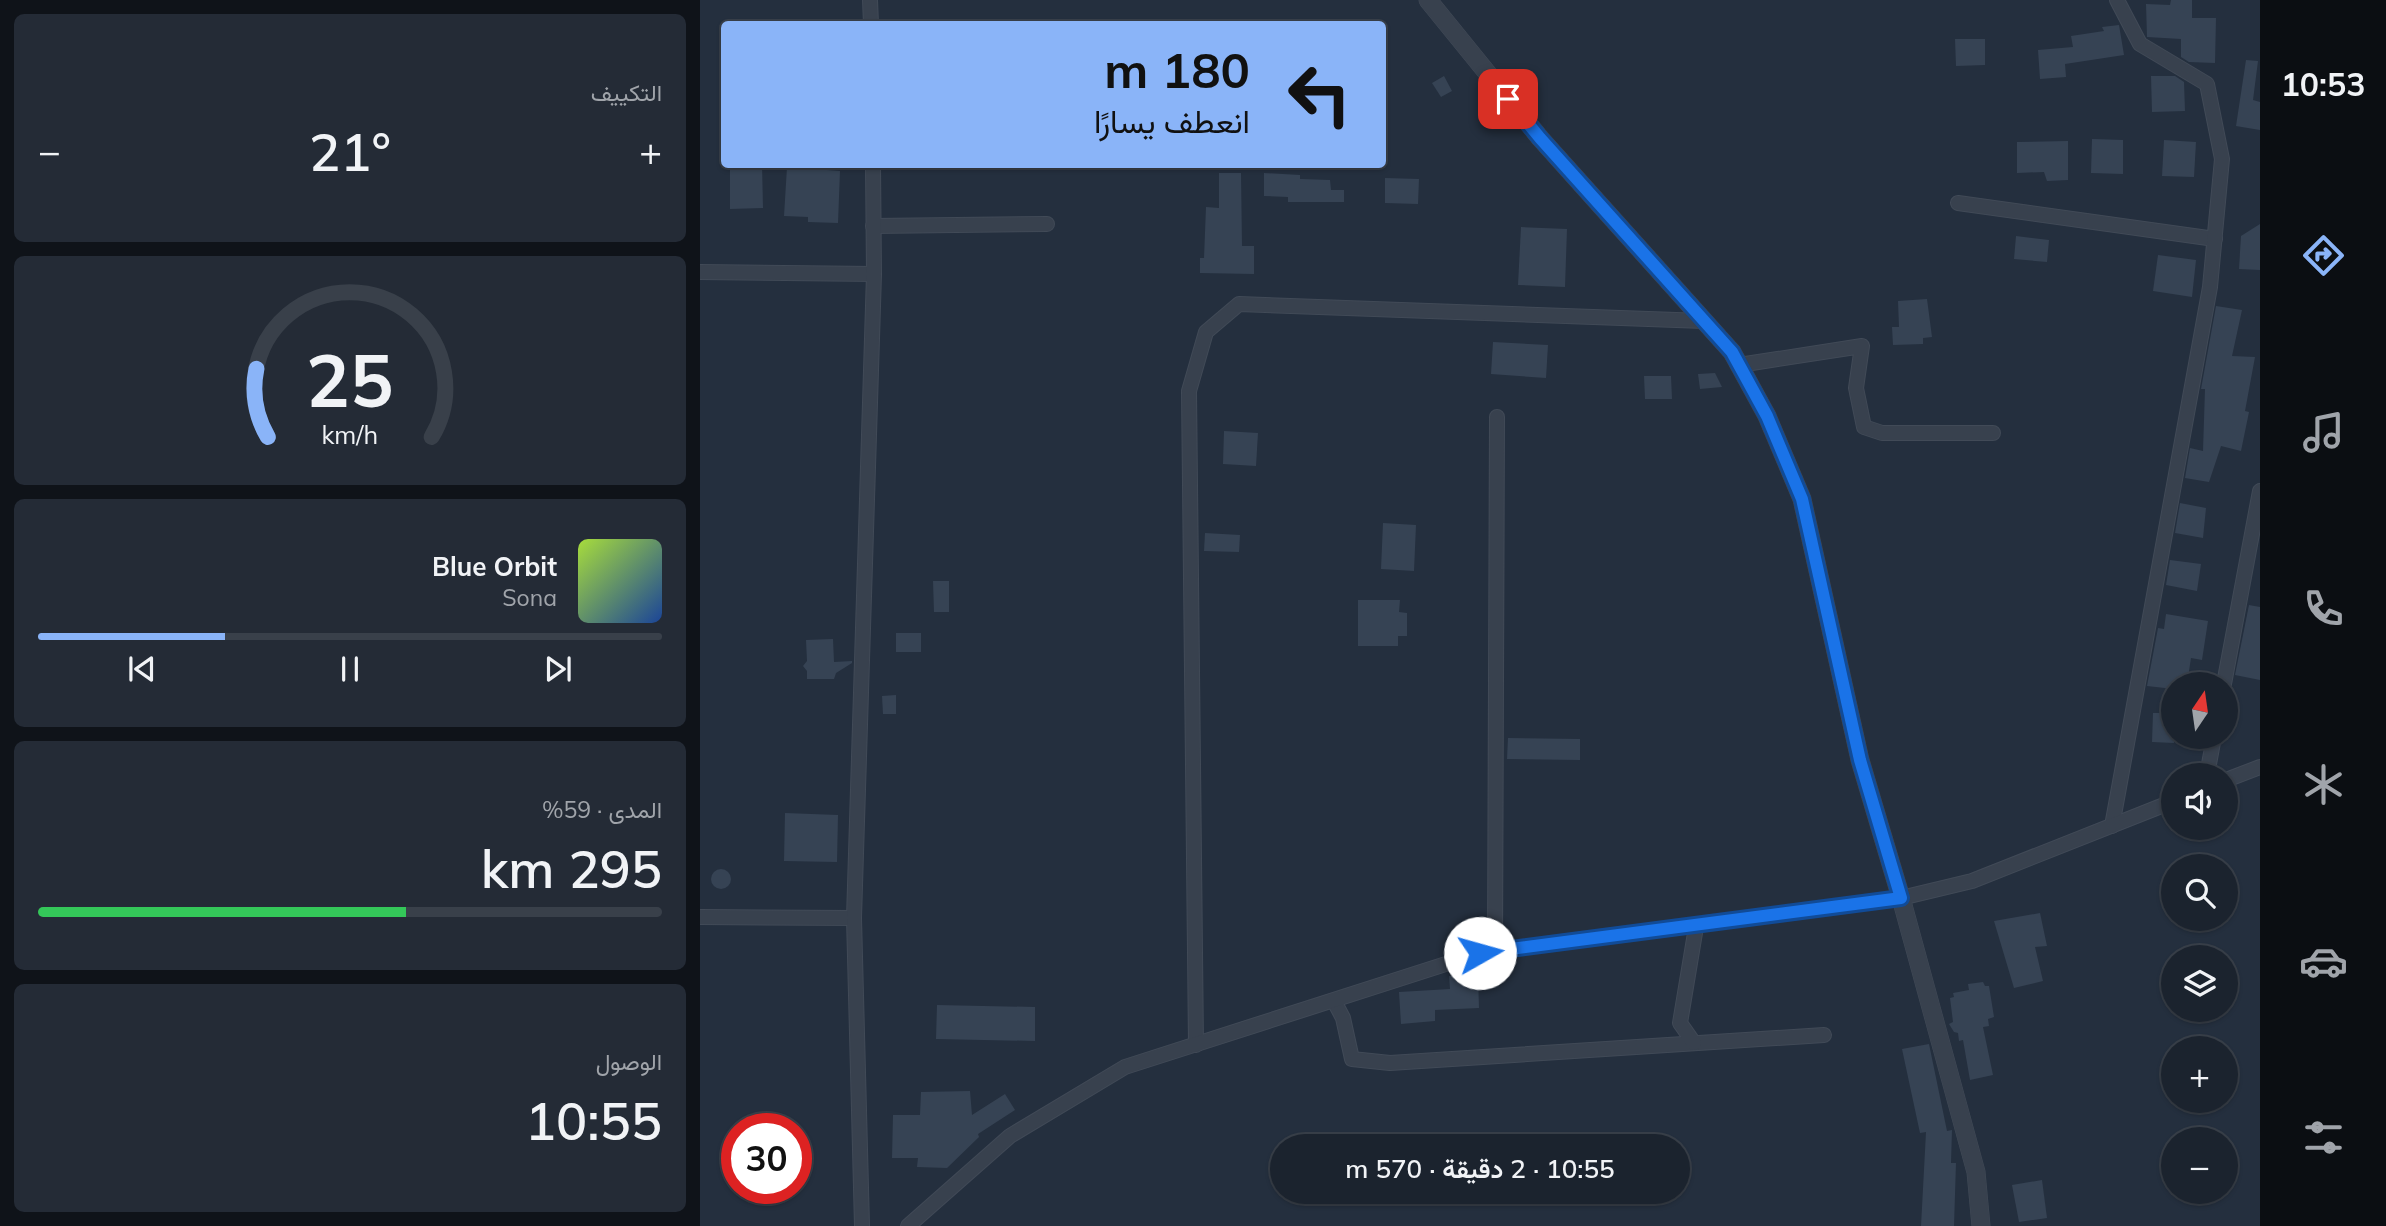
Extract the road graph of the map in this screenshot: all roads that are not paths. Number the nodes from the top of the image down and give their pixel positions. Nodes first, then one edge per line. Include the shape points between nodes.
1 (870, 0) edge
2 (1428, 0) edge
3 (2117, 0) edge
4 (871, 21) edge
5 (873, 168) edge
6 (1958, 203) dead end
7 (1047, 224) dead end
8 (873, 226) junction
9 (2215, 239) junction
10 (700, 272) edge
11 (874, 274) junction
12 (1704, 321) junction
13 (1739, 365) junction
14 (1497, 417) dead end
15 (1993, 433) dead end
16 (2260, 491) edge
17 (2226, 672) edge
18 (2260, 767) edge
19 (2238, 775) edge
20 (2161, 806) edge
21 (2112, 826) junction
22 (1901, 898) junction
23 (700, 917) edge
24 (855, 918) junction
25 (1696, 927) junction
26 (1495, 951) junction
27 (1334, 1001) junction
28 (1824, 1035) dead end
29 (1694, 1043) junction
30 (1196, 1045) junction
31 (862, 1226) edge
32 (908, 1226) edge
33 (1981, 1226) edge

1 - 4 street
2 - 12 street via 1540,138
3 - 9 street via 2140,44 2207,84 2222,159
5 - 8 street
6 - 9 street
7 - 8 street
8 - 11 street
9 - 21 street
10 - 11 street
11 - 24 street
12 - 13 street
12 - 30 street via 1239,304 1206,332 1189,391
13 - 15 street via 1862,346 1856,388 1864,426 1882,433
13 - 22 street via 1767,416 1802,499 1860,760
14 - 26 street
16 - 17 street
18 - 19 street
20 - 21 street
21 - 22 street via 1972,881
22 - 25 street
22 - 33 street via 1976,1171
23 - 24 street
24 - 31 street
25 - 26 street
25 - 29 street via 1680,1023
26 - 27 street
27 - 29 street via 1343,1018 1352,1059 1390,1063
27 - 30 street
28 - 29 street
30 - 32 street via 1125,1067 1010,1136

